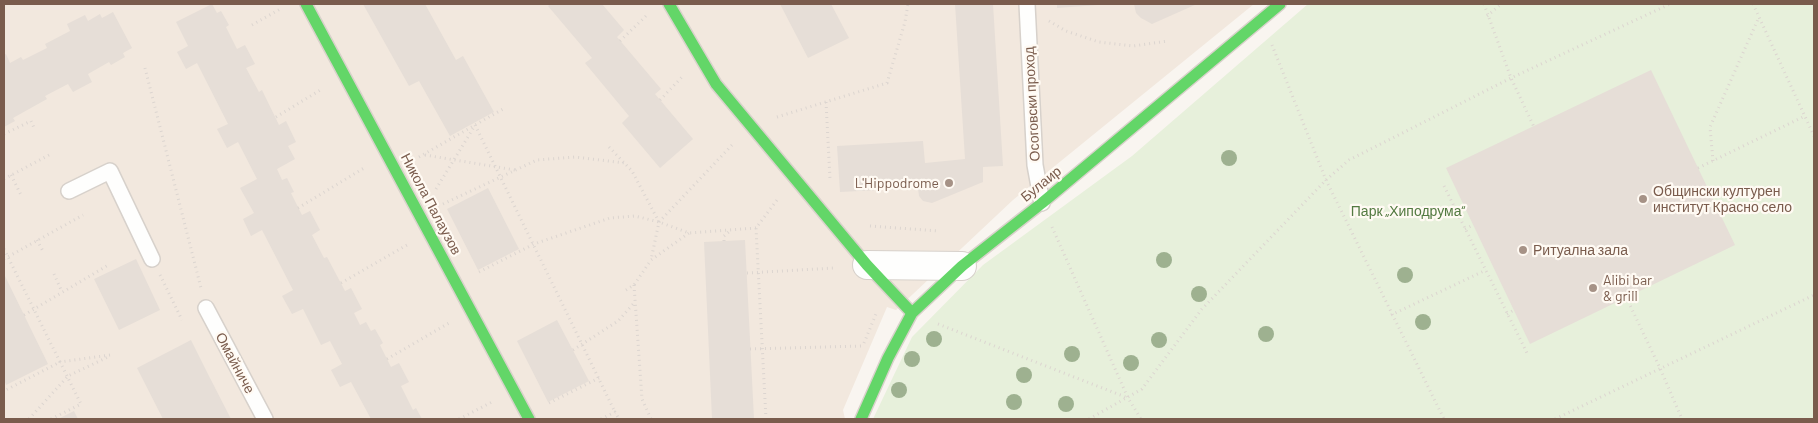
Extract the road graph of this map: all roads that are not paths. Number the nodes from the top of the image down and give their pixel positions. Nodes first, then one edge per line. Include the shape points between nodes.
1 (306, 4) edge
2 (669, 4) edge
3 (1027, 4) edge
4 (1260, 4) edge
5 (1280, 4) edge
6 (1262, 19) junction
7 (69, 191) dead end
8 (1042, 203) junction
9 (152, 259) road end
10 (867, 265) junction
11 (962, 266) junction
12 (206, 308) road end
13 (912, 313) junction
14 (528, 417) edge
15 (264, 419) edge
16 (861, 419) edge

1 - 14 street, Никола Палаузов
2 - 10 street via 716,84
3 - 8 lane, Осоговски проход via 1035,165
4 - 6 lane
5 - 6 street, Булаир
6 - 8 street, Булаир
7 - 9 lane via 110,171
8 - 11 street, Булаир
10 - 11 street
10 - 13 street
11 - 13 street, Булаир
12 - 15 lane, Омайниче
13 - 16 street, Булаир

